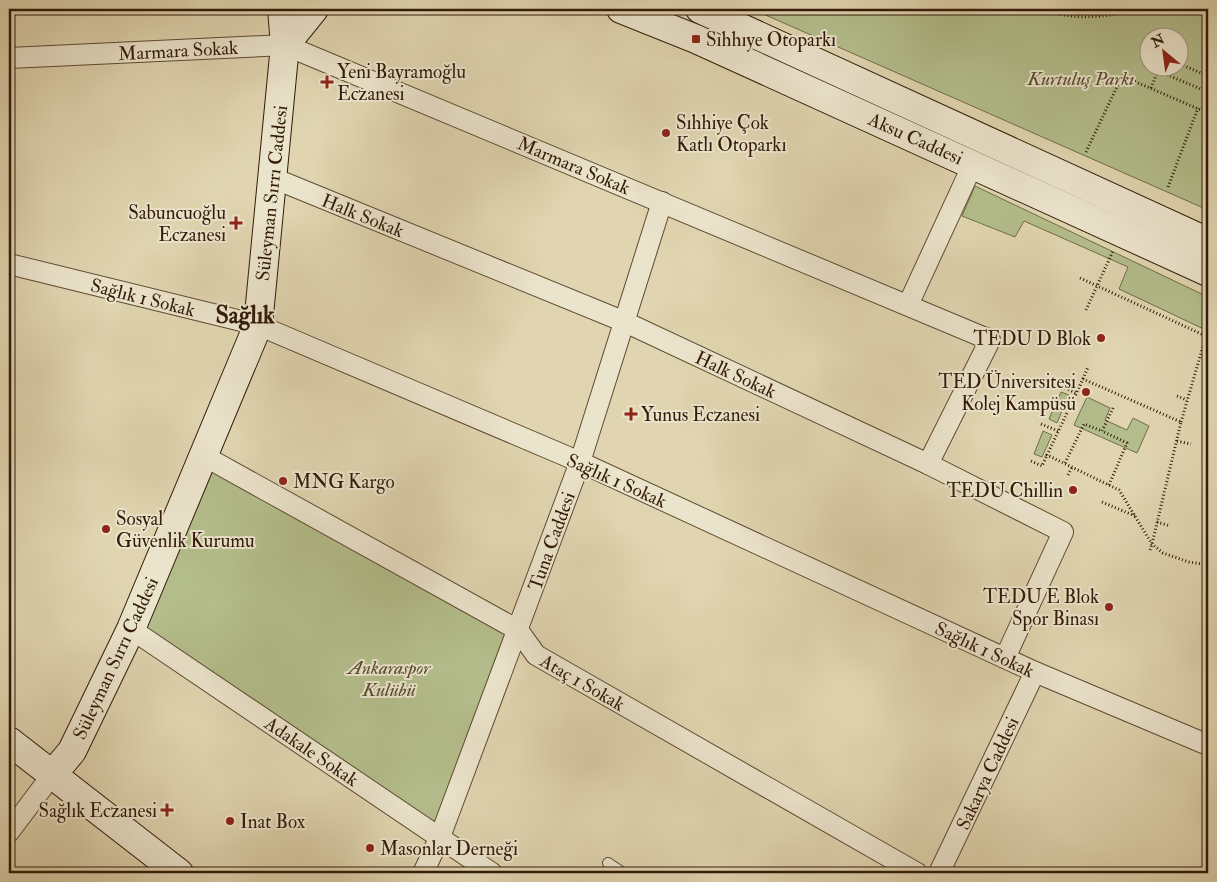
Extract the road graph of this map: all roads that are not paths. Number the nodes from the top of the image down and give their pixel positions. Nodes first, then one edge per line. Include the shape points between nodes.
1 (282, 9) edge
2 (314, 9) edge
3 (621, 9) edge
4 (712, 11) edge
5 (285, 45) junction
6 (9, 58) edge
7 (974, 164) junction
8 (273, 178) junction
9 (662, 202) junction
10 (1208, 242) edge
11 (9, 264) edge
12 (1208, 272) edge
13 (908, 306) junction
14 (625, 322) junction
15 (258, 326) junction
16 (204, 456) junction
17 (580, 462) junction
18 (928, 464) junction
19 (131, 629) junction
20 (518, 630) junction
21 (1006, 658) junction
22 (1035, 672) junction
23 (9, 741) edge
24 (1208, 745) edge
25 (52, 775) junction
26 (9, 832) edge
27 (440, 837) junction
28 (608, 863) dead end
29 (179, 873) edge
30 (424, 873) edge
31 (492, 873) edge
32 (623, 873) edge
33 (917, 873) edge
34 (939, 873) edge

1 - 5 main road, Süleyman Sırrı Caddesi
2 - 5 main road
3 - 7 main road, Aksu Caddesi via 666,25
4 - 10 main road, Aksu Caddesi
5 - 6 street, Marmara Sokak
5 - 8 main road, Süleyman Sırrı Caddesi
5 - 9 street, Marmara Sokak
7 - 12 main road, Aksu Caddesi
7 - 13 street
8 - 14 street, Halk Sokak
8 - 15 main road, Süleyman Sırrı Caddesi
9 - 13 street, Marmara Sokak
9 - 14 street, Tuna Caddesi
11 - 15 street, Sağlık 1 Sokak
13 - 18 street, Marmara Sokak via 990,340
14 - 17 street, Tuna Caddesi
14 - 18 street, Halk Sokak
15 - 16 main road, Süleyman Sırrı Caddesi
15 - 17 street, Sağlık 1 Sokak
16 - 19 main road, Süleyman Sırrı Caddesi
16 - 20 street, Ataç 1 Sokak
17 - 20 street, Tuna Caddesi
17 - 21 street, Sağlık 1 Sokak
18 - 21 street, Halk Sokak via 1063,532
19 - 25 main road, Süleyman Sırrı Caddesi via 72,751
19 - 27 street, Adakale Sokak
20 - 27 street, Tuna Caddesi
20 - 33 street, Ataç 1 Sokak via 536,655
21 - 22 street, Sağlık 1 Sokak
22 - 24 street, Sağlık 1 Sokak
22 - 34 street, Sakarya Caddesi
23 - 25 main road
25 - 26 street
25 - 29 main road
27 - 30 street, Tuna Caddesi
27 - 31 street, Adakale Sokak
28 - 32 lane

